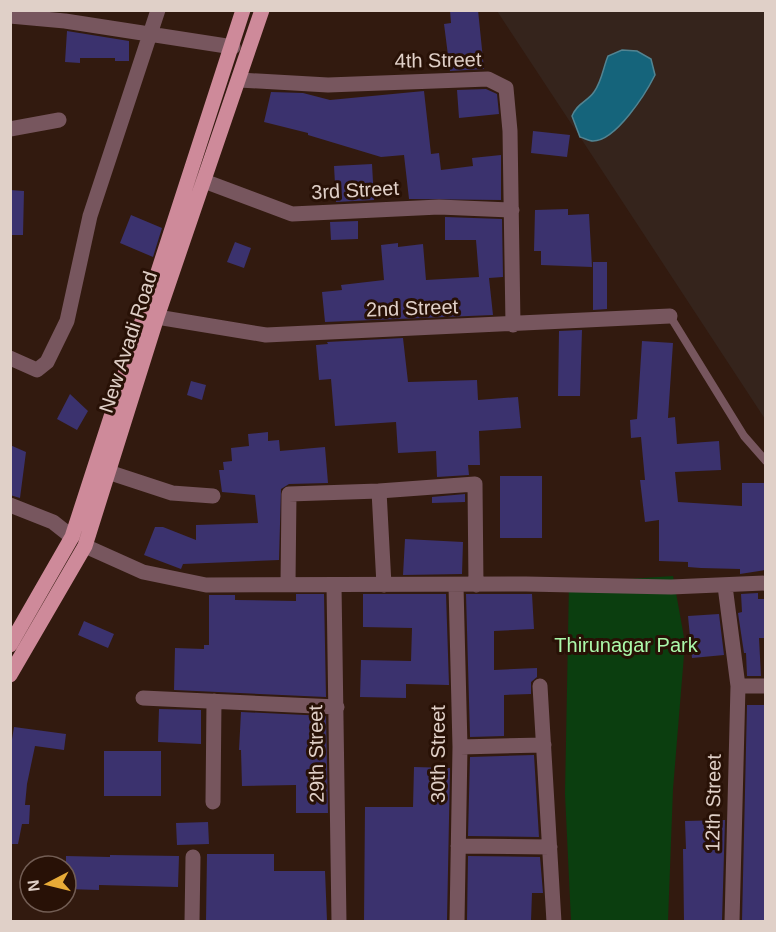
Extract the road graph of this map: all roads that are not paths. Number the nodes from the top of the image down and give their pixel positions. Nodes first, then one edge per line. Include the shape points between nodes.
1 (158, 10) edge
2 (243, 10) edge
3 (262, 10) edge
4 (10, 16) edge
5 (151, 33) junction
6 (232, 47) junction
7 (240, 80) junction
8 (59, 120) dead end
9 (10, 129) edge
10 (204, 181) junction
11 (512, 210) junction
12 (670, 316) joint
13 (157, 317) junction
14 (513, 325) junction
15 (10, 358) edge
16 (765, 461) edge
17 (108, 472) junction
18 (379, 490) junction
19 (213, 496) dead end
20 (10, 505) edge
21 (79, 541) junction
22 (765, 583) edge
23 (288, 584) junction
24 (334, 585) junction
25 (384, 585) junction
26 (476, 585) junction
27 (456, 586) junction
28 (725, 586) junction
29 (10, 645) edge
30 (10, 675) edge
31 (540, 686) dead end
32 (738, 686) junction
33 (765, 686) edge
34 (143, 698) dead end
35 (214, 701) junction
36 (337, 707) junction
37 (544, 745) junction
38 (460, 747) junction
39 (213, 802) dead end
40 (458, 846) junction
41 (550, 847) junction
42 (193, 856) dead end
43 (192, 921) edge
44 (339, 921) edge
45 (457, 921) edge
46 (554, 921) edge
47 (732, 921) edge

1 - 5 street
2 - 6 main road, New Avadi Road
3 - 7 main road, New Avadi Road
4 - 5 street
5 - 6 street
5 - 15 street via 90,216 67,321 47,362 38,370
6 - 21 main road, New Avadi Road
7 - 10 main road, New Avadi Road
7 - 11 street, 4th Street via 328,85 488,79 506,88
8 - 9 street
10 - 11 street, 3rd Street via 292,214 439,207
10 - 13 main road, New Avadi Road
11 - 14 street, 4th Street
12 - 14 street, 2nd Street
12 - 16 lane via 744,436
13 - 14 street, 2nd Street via 266,335
13 - 17 main road, New Avadi Road
17 - 19 street via 172,493
17 - 21 main road, New Avadi Road
18 - 23 street via 290,494
18 - 25 street
18 - 26 street via 475,484
20 - 21 street via 53,522
21 - 23 street via 143,572 206,585
21 - 29 main road, New Avadi Road
21 - 30 main road, New Avadi Road
22 - 28 street
23 - 24 street
24 - 25 street
24 - 36 street, 29th Street
25 - 27 street
26 - 27 street
26 - 28 street
27 - 38 street, 30th Street
28 - 32 street, 12th Street
31 - 37 street
32 - 33 street
32 - 47 street, 12th Street
34 - 35 street
35 - 36 street
35 - 39 street
36 - 44 street, 29th Street
37 - 38 street
37 - 41 street
38 - 40 street, 30th Street
40 - 41 street
40 - 45 street, 30th Street
41 - 46 street
42 - 43 street

